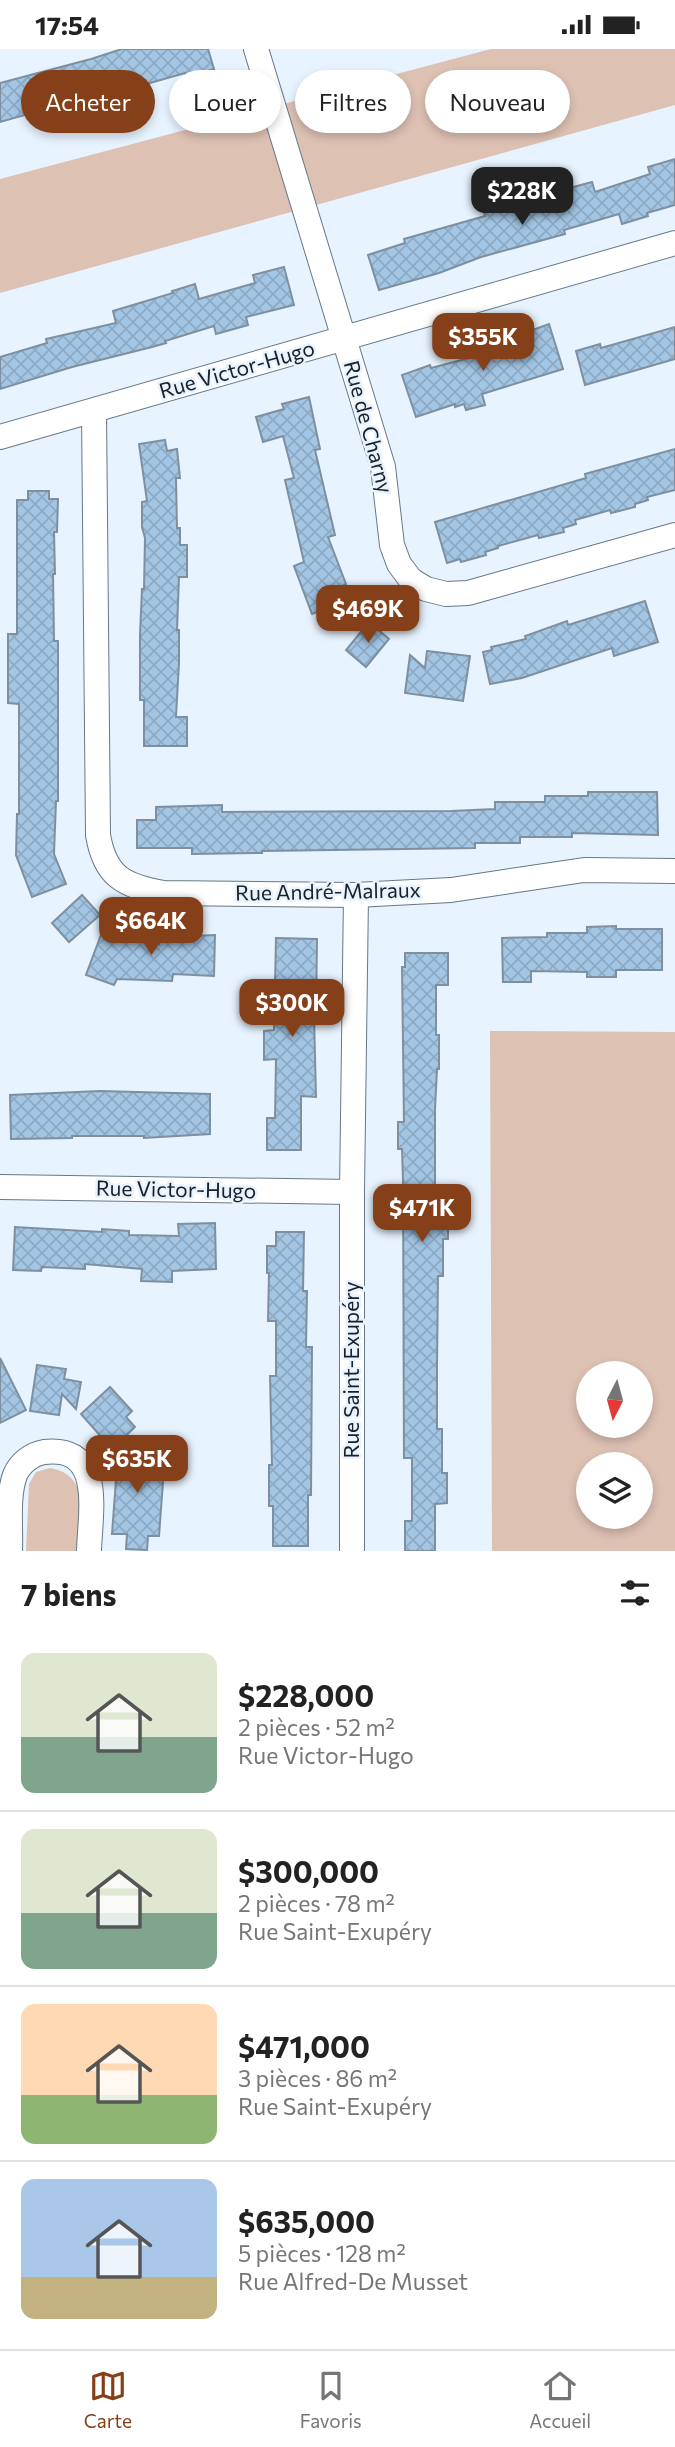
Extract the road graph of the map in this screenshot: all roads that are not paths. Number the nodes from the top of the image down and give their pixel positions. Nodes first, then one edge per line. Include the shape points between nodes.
1 (256, 49) edge
2 (675, 243) edge
3 (345, 338) junction
4 (94, 411) junction
5 (0, 437) edge
6 (675, 535) edge
7 (675, 871) edge
8 (356, 895) junction
9 (0, 1187) edge
10 (352, 1192) junction
11 (10, 1551) edge
12 (89, 1551) edge
13 (352, 1551) edge

1 - 3 street, Rue de Charny
2 - 3 street, Rue Victor-Hugo
3 - 4 street, Rue Victor-Hugo
3 - 6 street, Rue de Charny via 383,467 392,545 411,580 426,589 467,593
4 - 5 street, Rue Victor-Hugo
4 - 8 street, Rue André-Malraux via 98,835 106,864 128,883 164,893
7 - 8 street, Rue André-Malraux via 584,870 451,890
8 - 10 street, Rue Saint-Exupéry
9 - 10 street, Rue Victor-Hugo
10 - 13 street, Rue Saint-Exupéry
11 - 12 street via 16,1471 38,1453 52,1451 78,1458 85,1467 90,1482

